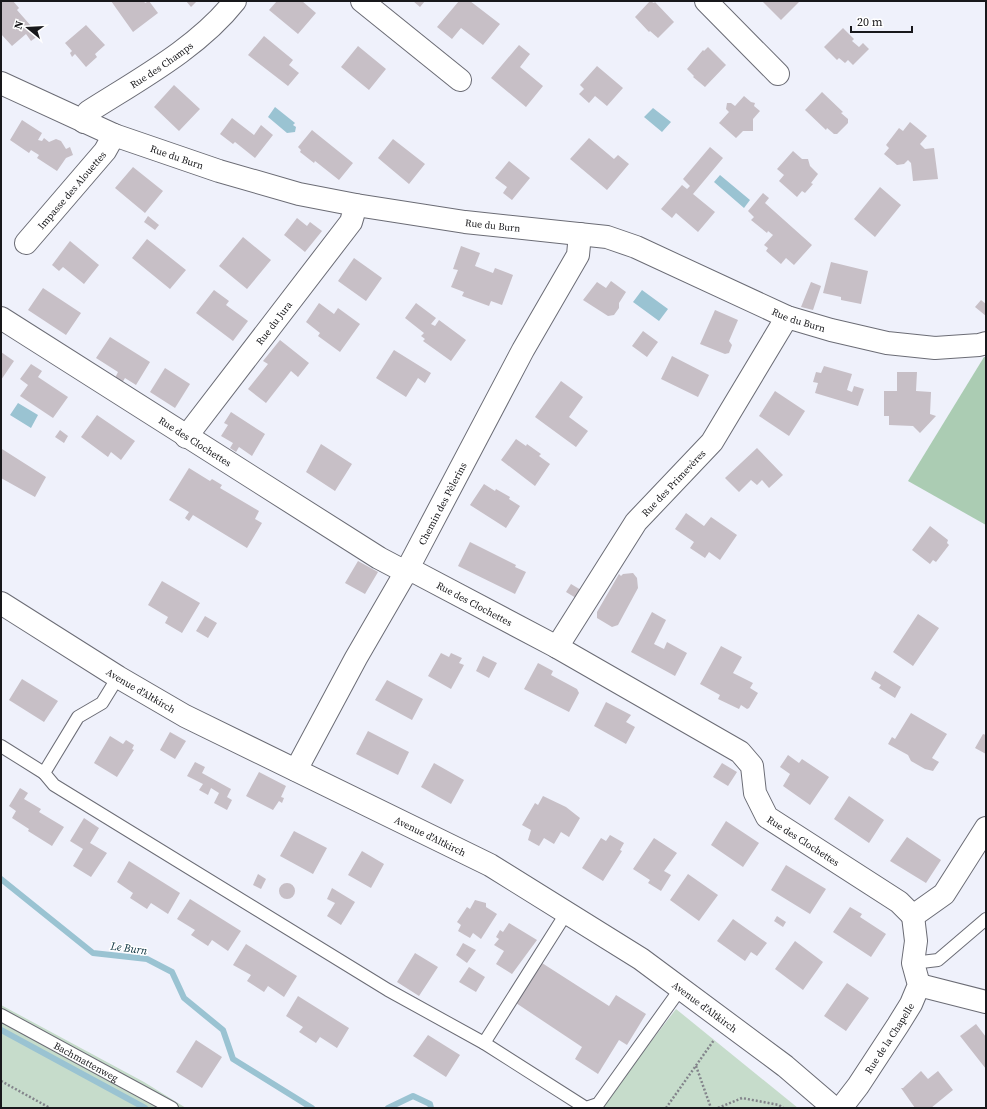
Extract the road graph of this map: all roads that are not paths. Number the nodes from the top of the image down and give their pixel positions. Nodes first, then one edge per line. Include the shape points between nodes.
1 (235, 1) edge
2 (362, 1) edge
3 (706, 1) edge
4 (778, 74) dead end
5 (460, 80) dead end
6 (1, 83) edge
7 (84, 122) junction
8 (114, 135) junction
9 (356, 205) junction
10 (580, 234) junction
11 (26, 243) dead end
12 (788, 317) junction
13 (1, 318) edge
14 (986, 343) edge
15 (186, 437) junction
16 (407, 570) junction
17 (1, 603) edge
18 (557, 647) junction
19 (118, 678) junction
20 (1, 746) edge
21 (296, 770) junction
22 (44, 773) junction
23 (986, 828) edge
24 (567, 912) junction
25 (913, 916) junction
26 (986, 919) edge
27 (913, 963) junction
28 (919, 985) junction
29 (681, 988) junction
30 (986, 1002) edge
31 (1, 1015) edge
32 (484, 1043) junction
33 (172, 1108) edge
34 (834, 1108) edge
35 (841, 1108) edge

1 - 7 street, Rue des Champs via 210,27 167,61 88,112
2 - 5 street
3 - 4 street
6 - 7 street, Rue du Burn
7 - 8 street, Rue du Burn
8 - 9 street, Rue du Burn via 219,172 299,194
8 - 11 street, Impasse des Alouettes via 105,151
9 - 10 street, Rue du Burn via 465,222
9 - 15 street, Rue du Jura via 351,222
10 - 12 street, Rue du Burn via 607,237 636,247
10 - 16 street, Chemin des Pèlerins via 578,255 523,350
12 - 14 street, Rue du Burn via 886,343 935,348 979,346
12 - 18 street, Rue des Primevères via 712,442 636,522
13 - 15 street, Rue des Clochettes
15 - 16 street, Rue des Clochettes via 379,558
16 - 18 street, Rue des Clochettes
16 - 21 street, Chemin des Pèlerins
17 - 19 street, Avenue d'Altkirch
18 - 25 street, Rue des Clochettes via 740,752 752,766 755,793 766,817 899,902
19 - 21 street, Avenue d'Altkirch via 185,716
19 - 22 lane via 102,703 78,717
20 - 22 lane
21 - 24 street, Avenue d'Altkirch via 490,865
22 - 32 lane via 54,785 388,990
23 - 25 street via 944,894
24 - 29 street, Avenue d'Altkirch
24 - 32 lane
25 - 27 street via 916,941
26 - 27 lane via 938,960
27 - 28 street
28 - 30 street
28 - 35 street, Rue de la Chapelle via 898,1025
29 - 32 lane via 598,1104 586,1108
29 - 34 street, Avenue d'Altkirch via 785,1066
31 - 33 lane, Bachmattenweg

